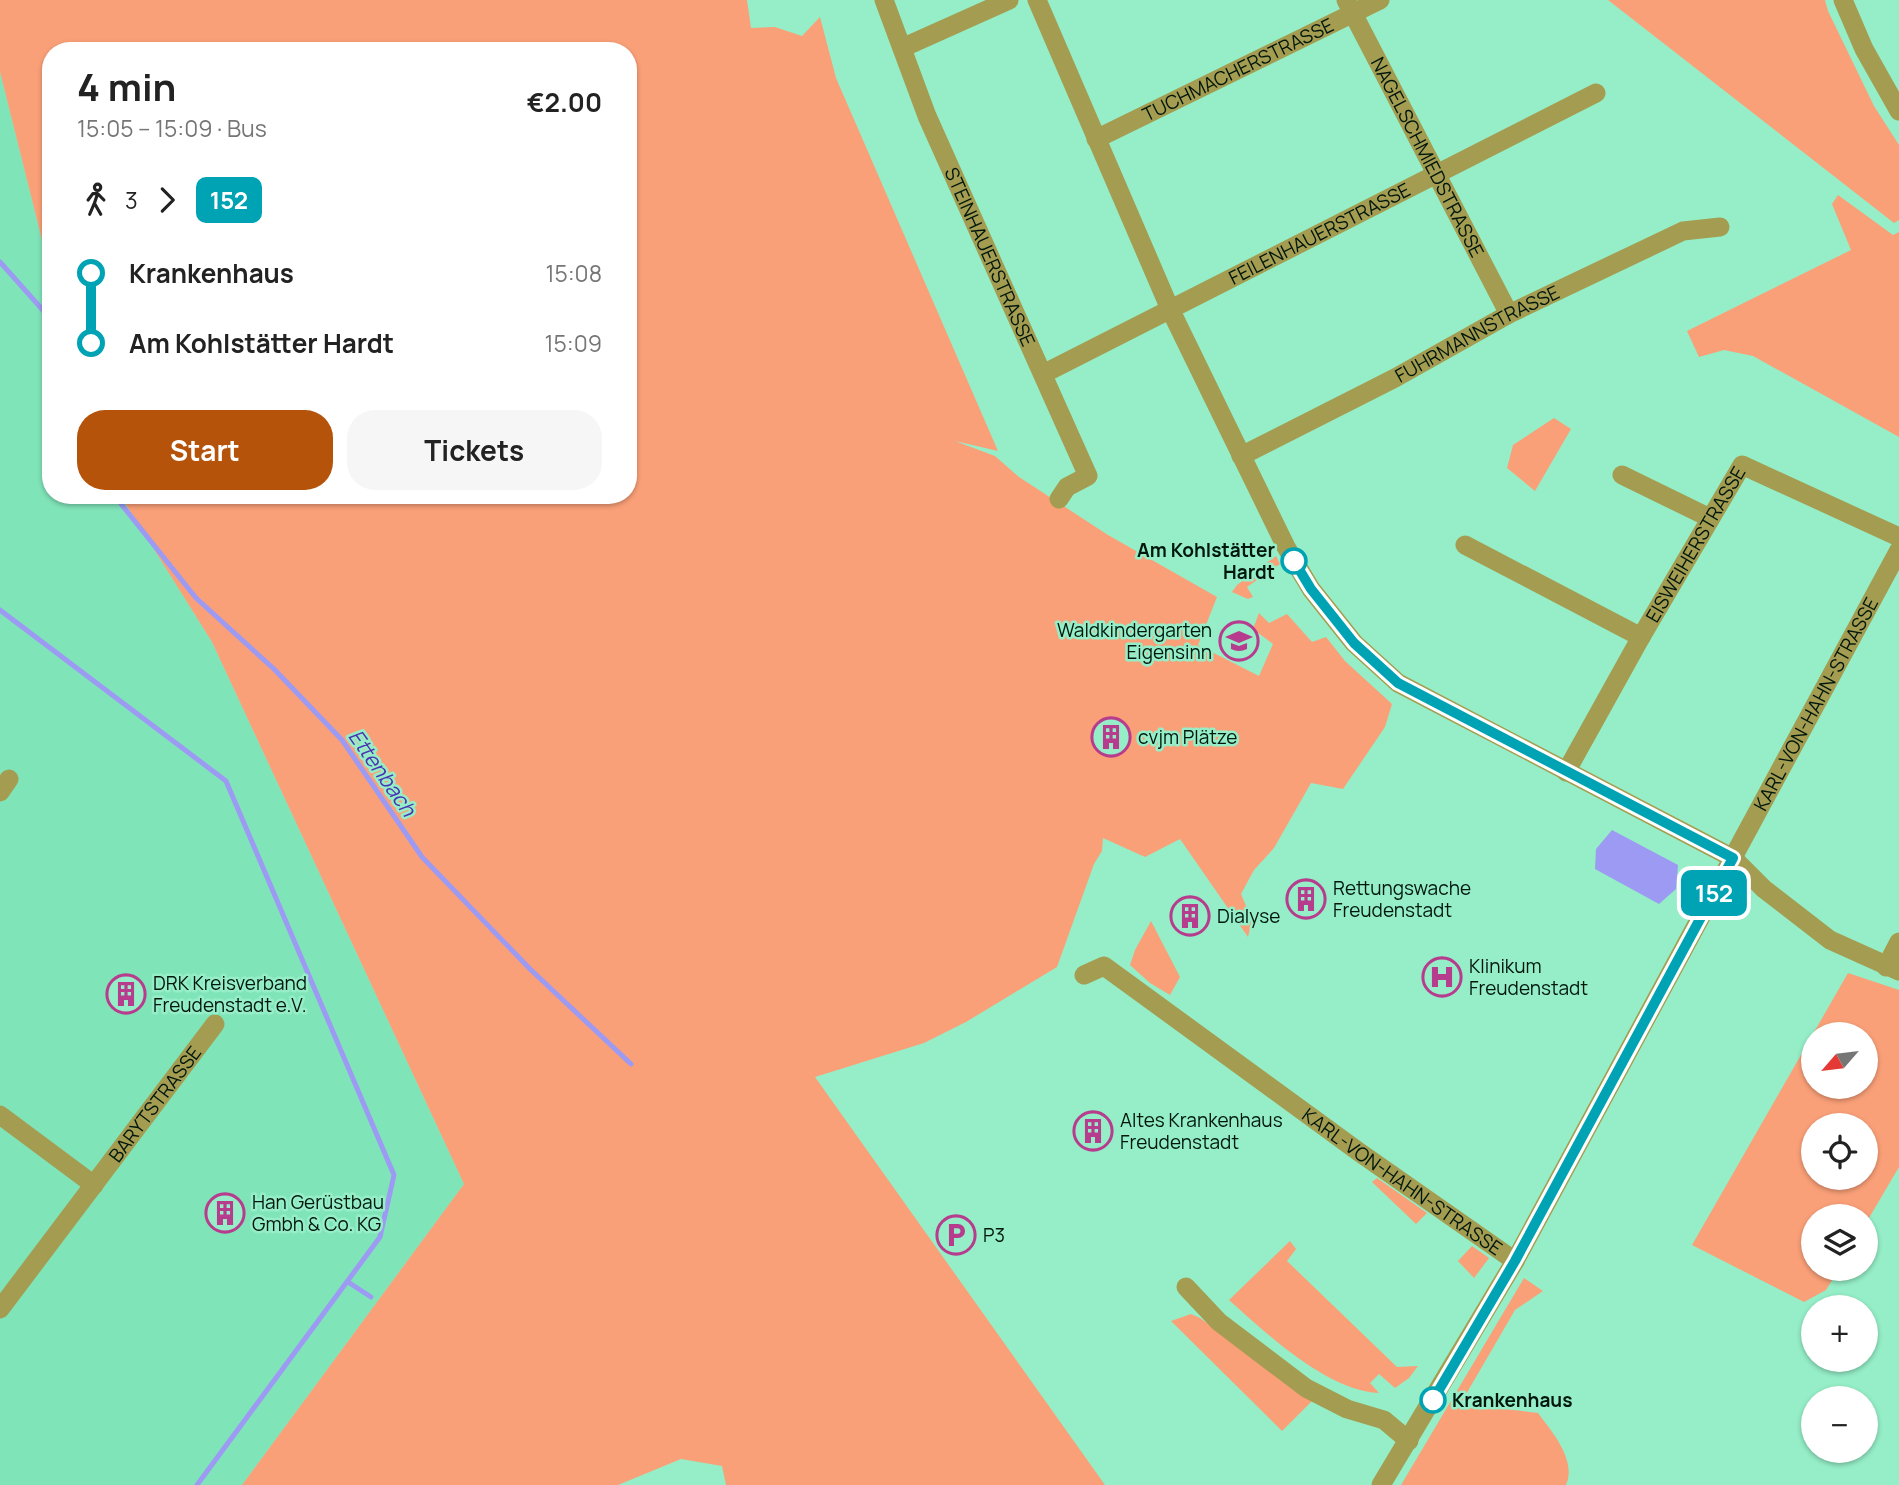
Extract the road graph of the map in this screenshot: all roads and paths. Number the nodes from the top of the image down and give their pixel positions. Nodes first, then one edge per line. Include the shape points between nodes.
1 (884, 0) edge
2 (1009, 0) edge
3 (1037, 0) edge
4 (1380, 0) edge
5 (1843, 0) edge
6 (1349, 7) edge
7 (902, 48) junction
8 (1596, 93) dead end
9 (1897, 104) edge
10 (1096, 139) junction
11 (1434, 173) junction
12 (1720, 227) dead end
13 (1170, 309) junction
14 (1509, 314) junction
15 (1043, 374) junction
16 (1241, 456) junction
17 (1622, 475) dead end
18 (1059, 499) dead end
19 (1710, 518) junction
20 (1899, 537) edge
21 (1465, 545) dead end
22 (1899, 550) edge
23 (1641, 637) junction
24 (1566, 772) junction
25 (1733, 858) junction
26 (1899, 942) edge
27 (1893, 969) edge
28 (1084, 975) dead end
29 (215, 1024) dead end
30 (0, 1115) edge
31 (94, 1185) junction
32 (1515, 1261) junction
33 (1186, 1287) dead end
34 (0, 1309) edge
35 (1409, 1441) junction
36 (1381, 1485) edge

1 - 7 street, STEINHAUERSTRASSE
2 - 7 street
3 - 10 street
4 - 6 street, TUCHMACHERSTRASSE
5 - 9 street via 1864,49
6 - 10 street, TUCHMACHERSTRASSE
6 - 11 street, NAGELSCHMIEDSTRASSE
7 - 15 street, STEINHAUERSTRASSE via 927,116
8 - 11 street, FEILENHAUERSTRASSE
10 - 13 street
11 - 13 street, FEILENHAUERSTRASSE
11 - 14 street, NAGELSCHMIEDSTRASSE
12 - 14 street, FUHRMANNSTRASSE via 1683,231
13 - 15 street, FEILENHAUERSTRASSE
13 - 16 street
14 - 16 street, FUHRMANNSTRASSE
15 - 18 street, STEINHAUERSTRASSE via 1088,476 1067,487
16 - 24 street via 1302,576 1354,643 1398,683
17 - 19 street
19 - 20 street, EISWEIHERSTRASSE via 1742,465
19 - 23 street, EISWEIHERSTRASSE
21 - 23 street
22 - 25 street, KARL-VON-HAHN-STRASSE
23 - 24 street, EISWEIHERSTRASSE
24 - 25 street
25 - 27 street via 1830,940
25 - 32 street, KARL-VON-HAHN-STRASSE
26 - 27 street
28 - 32 street, KARL-VON-HAHN-STRASSE via 1104,966
29 - 31 street, BARYTSTRASSE
30 - 31 street
31 - 34 street, BARYTSTRASSE
32 - 35 street, KARL-VON-HAHN-STRASSE
33 - 35 street via 1219,1322 1306,1388 1347,1409 1384,1420
35 - 36 street, KARL-VON-HAHN-STRASSE

